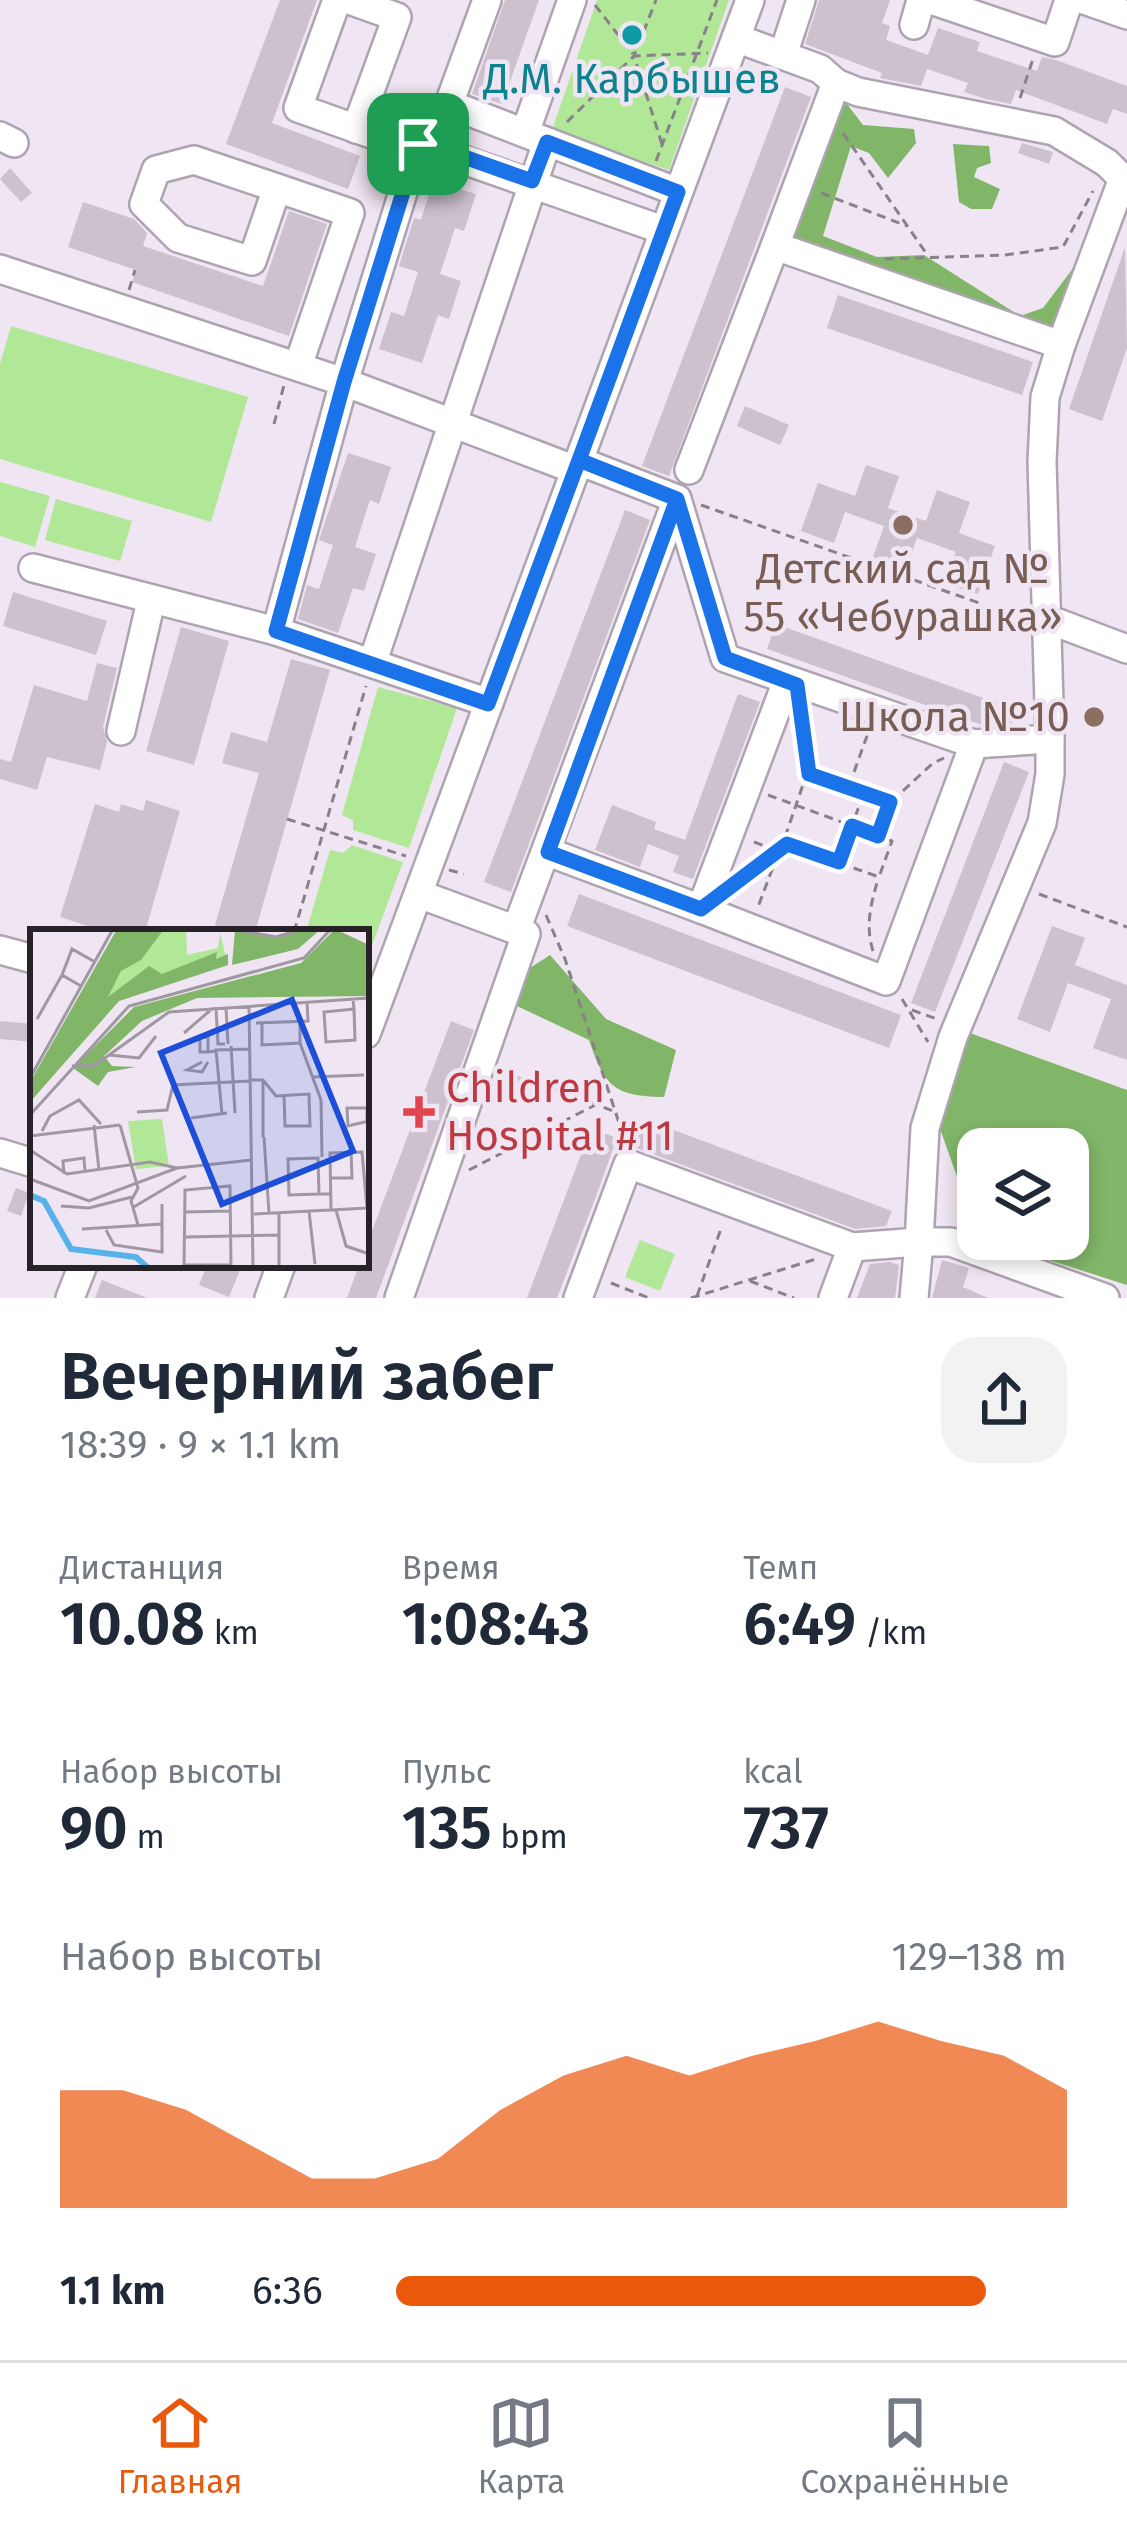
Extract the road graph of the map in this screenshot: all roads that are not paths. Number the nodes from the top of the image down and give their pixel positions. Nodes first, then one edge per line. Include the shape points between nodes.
1 (337, 0) edge
2 (349, 0) edge
3 (487, 0) edge
4 (572, 0) edge
5 (750, 0) edge
6 (801, 0) edge
7 (932, 0) edge
8 (1070, 0) edge
9 (1084, 0) edge
10 (1127, 15) edge
11 (733, 45) junction
12 (783, 55) junction
13 (836, 83) junction
14 (356, 129) junction
15 (536, 137) junction
16 (418, 144) junction
17 (1119, 176) edge
18 (532, 181) junction
19 (277, 188) junction
20 (678, 192) junction
21 (663, 230) junction
22 (775, 246) junction
23 (0, 269) edge
24 (1061, 345) junction
25 (294, 365) junction
26 (344, 382) junction
27 (452, 422) junction
28 (577, 465) junction
29 (689, 470) dead end
30 (677, 499) junction
31 (33, 568) dead end
32 (152, 601) junction
33 (1047, 624) junction
34 (276, 631) junction
35 (1127, 649) edge
36 (373, 661) junction
37 (792, 683) junction
38 (488, 704) junction
39 (121, 731) dead end
40 (1050, 739) junction
41 (974, 744) junction
42 (548, 852) junction
43 (419, 894) junction
44 (701, 909) junction
45 (516, 930) junction
46 (0, 950) edge
47 (30, 958) edge
48 (369, 1026) edge
49 (0, 1153) edge
50 (30, 1162) edge
51 (920, 1242) junction
52 (852, 1247) junction
53 (82, 1268) edge
54 (280, 1268) edge
55 (582, 1286) edge
56 (70, 1298) edge
57 (269, 1298) edge
58 (399, 1298) edge
59 (832, 1298) edge
60 (914, 1298) edge
61 (1105, 1298) edge

1 - 14 street via 298,108
2 - 14 street via 397,17
3 - 15 street via 449,104
4 - 15 street
5 - 11 street
6 - 12 street
7 - 8 street via 1055,42
9 - 10 street
11 - 12 street
11 - 20 street
12 - 13 street
13 - 17 street via 1054,131
13 - 22 street
14 - 16 street
15 - 18 street
15 - 20 street
16 - 18 street
16 - 26 street
17 - 24 street
18 - 21 street
18 - 27 street
19 - 19 street via 194,160 156,170 144,204 178,238 252,261
19 - 25 street via 350,213
20 - 21 street
21 - 28 street
22 - 24 street
22 - 29 street
23 - 25 street
24 - 33 street via 1045,398
25 - 26 street
26 - 27 street
26 - 34 street
27 - 28 street
27 - 36 street
28 - 30 street
28 - 38 street
30 - 37 street via 725,658
30 - 42 street
31 - 32 street
32 - 34 street
32 - 39 street
33 - 35 street
33 - 40 street
34 - 36 street
36 - 38 street
37 - 41 street
37 - 44 street
38 - 43 street
40 - 41 street
40 - 51 street via 1042,823 925,1128
41 - 44 street via 886,981
42 - 44 street
42 - 45 street
43 - 45 street
43 - 48 street
45 - 58 street via 526,934
46 - 47 street
49 - 50 street
51 - 52 street
51 - 60 street
51 - 61 street via 951,1242
52 - 55 street via 628,1164
52 - 59 street
53 - 56 street
54 - 57 street

